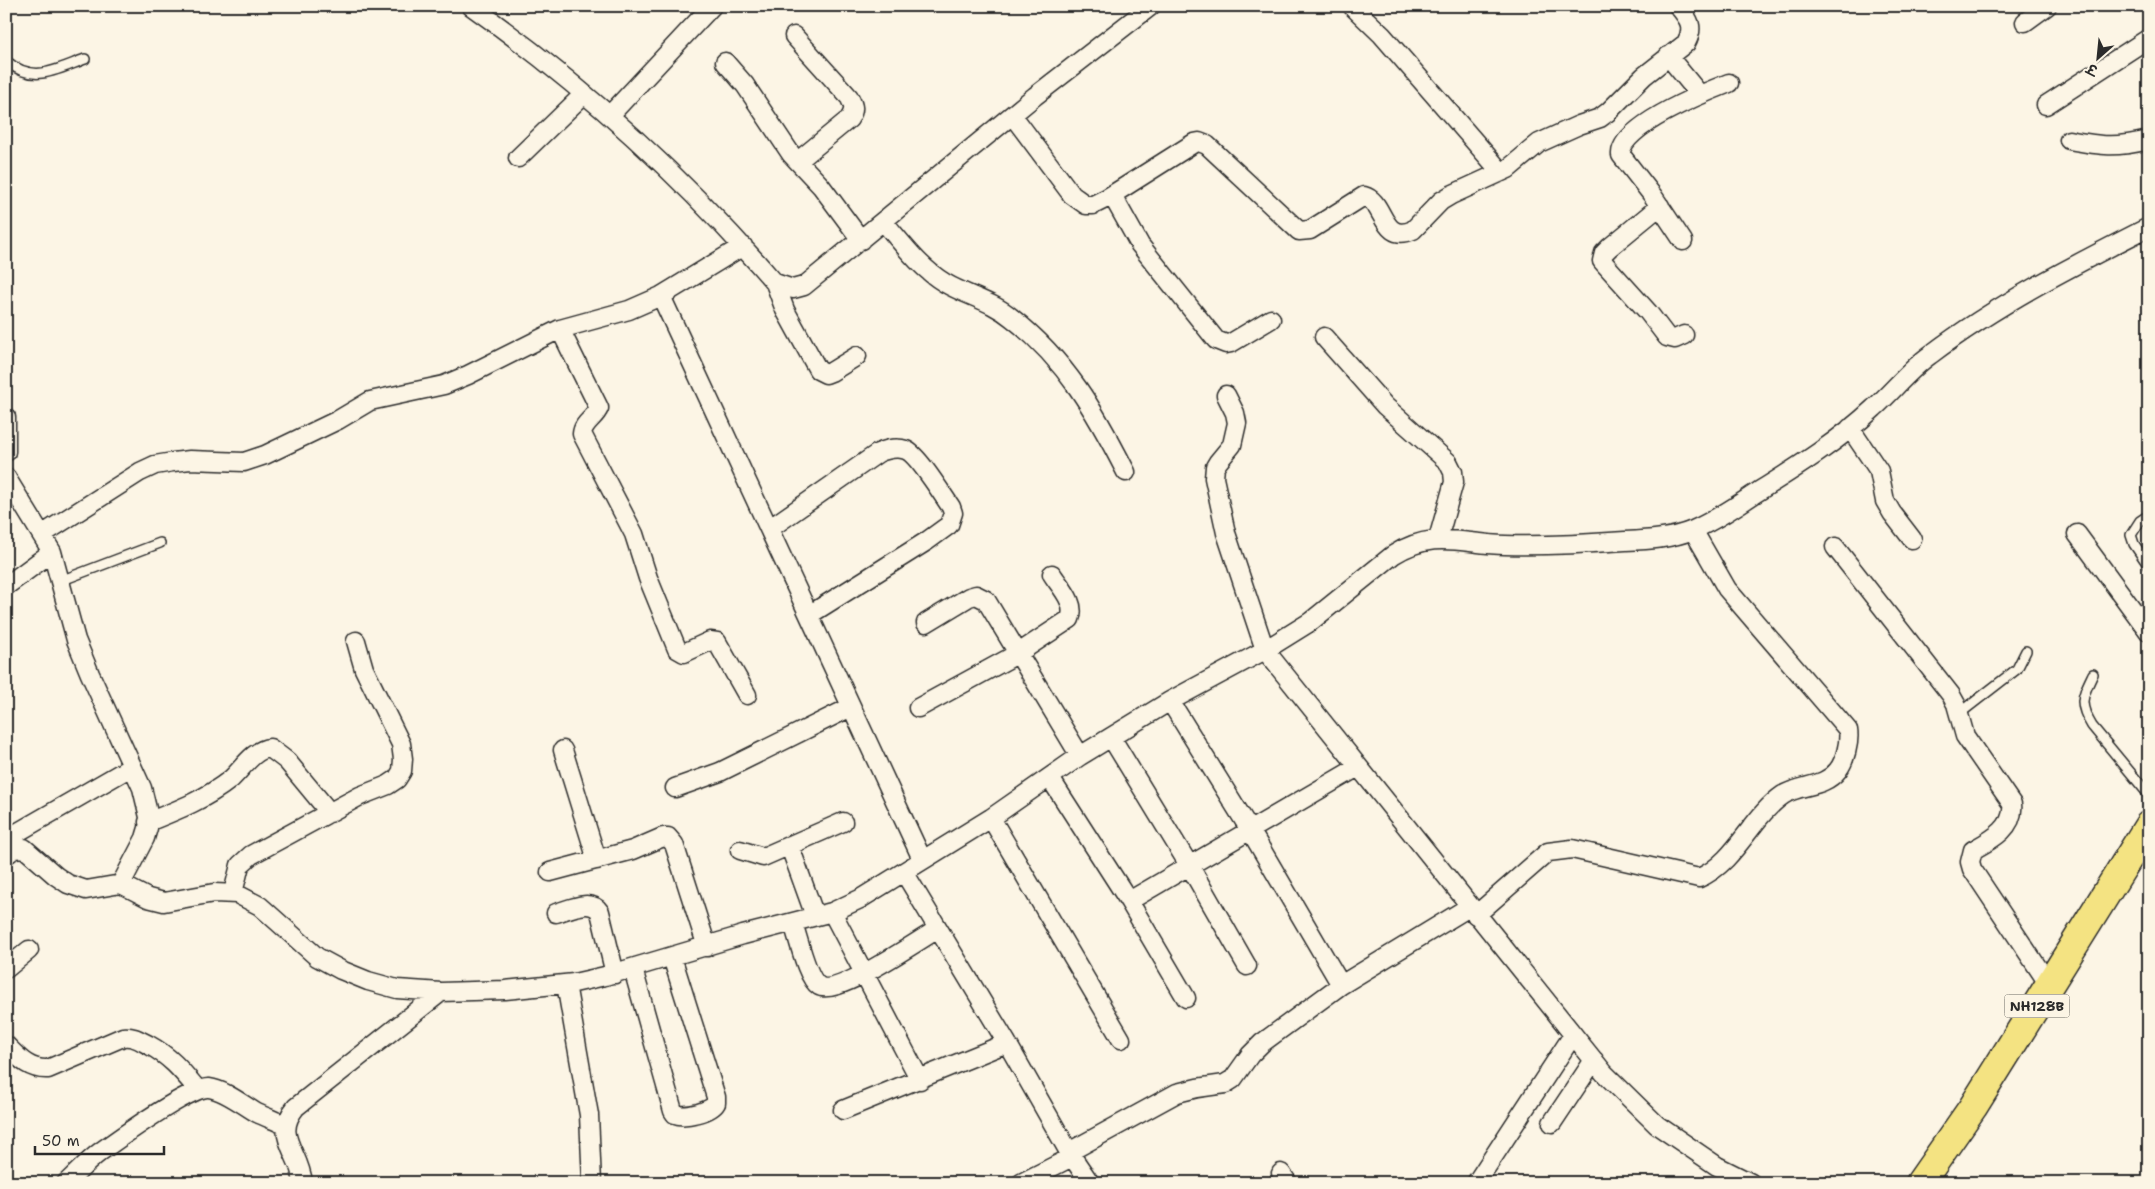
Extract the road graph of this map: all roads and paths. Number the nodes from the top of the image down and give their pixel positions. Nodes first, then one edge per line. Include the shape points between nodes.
1 (471, 6) edge
2 (712, 6) edge
3 (1352, 6) edge
4 (1678, 6) edge
5 (2047, 6) edge
6 (1147, 7) edge
7 (2025, 22) dead end
8 (794, 36) dead end
9 (2149, 38) edge
10 (1668, 56) junction
11 (85, 59) dead end
12 (6, 61) edge
13 (725, 62) dead end
14 (1729, 83) dead end
15 (584, 94) junction
16 (1700, 94) junction
17 (2046, 105) dead end
18 (610, 115) junction
19 (1013, 116) junction
20 (2069, 140) dead end
21 (2149, 140) edge
22 (518, 158) dead end
23 (798, 161) junction
24 (1501, 172) junction
25 (1112, 194) junction
26 (1660, 206) junction
27 (883, 222) junction
28 (2149, 227) edge
29 (861, 240) junction
30 (1683, 241) dead end
31 (743, 246) junction
32 (775, 283) junction
33 (661, 296) junction
34 (1271, 319) dead end
35 (560, 329) junction
36 (1684, 336) dead end
37 (1324, 338) dead end
38 (857, 356) dead end
39 (1226, 395) dead end
40 (6, 417) edge
41 (1850, 428) junction
42 (6, 452) edge
43 (1126, 472) dead end
44 (6, 478) edge
45 (2149, 515) edge
46 (769, 529) junction
47 (1693, 530) junction
48 (42, 534) junction
49 (2077, 534) dead end
50 (1912, 539) dead end
51 (1438, 540) junction
52 (160, 544) dead end
53 (1835, 547) dead end
54 (52, 552) junction
55 (2149, 566) edge
56 (1052, 574) dead end
57 (60, 581) junction
58 (6, 586) edge
59 (809, 615) junction
60 (926, 622) dead end
61 (2149, 632) edge
62 (356, 641) dead end
63 (1264, 650) junction
64 (2026, 651) dead end
65 (1017, 654) junction
66 (2093, 674) dead end
67 (747, 695) dead end
68 (1170, 701) junction
69 (851, 707) junction
70 (918, 708) dead end
71 (1959, 714) junction
72 (1111, 737) junction
73 (563, 750) dead end
74 (1080, 756) junction
75 (131, 767) junction
76 (1358, 767) junction
77 (1050, 778) junction
78 (675, 788) dead end
79 (2149, 795) edge
80 (330, 813) junction
81 (991, 818) junction
82 (148, 822) junction
83 (843, 822) dead end
84 (2149, 825) edge
85 (1250, 830) junction
86 (14, 837) edge
87 (790, 847) junction
88 (740, 850) dead end
89 (6, 855) edge
90 (922, 859) junction
91 (597, 860) junction
92 (1189, 865) junction
93 (550, 872) dead end
94 (904, 872) junction
95 (121, 884) junction
96 (233, 893) junction
97 (1129, 901) junction
98 (1472, 911) junction
99 (556, 913) dead end
100 (824, 914) junction
101 (793, 923) junction
102 (938, 929) junction
103 (707, 947) junction
104 (29, 950) dead end
105 (672, 957) junction
106 (1247, 966) dead end
107 (6, 969) edge
108 (633, 969) junction
109 (615, 974) junction
110 (865, 974) junction
111 (566, 984) junction
112 (1340, 985) junction
113 (2050, 986) junction
114 (440, 992) junction
115 (1186, 998) dead end
116 (1573, 1035) junction
117 (1121, 1039) dead end
118 (1008, 1043) junction
119 (6, 1045) edge
120 (1594, 1060) junction
121 (920, 1080) junction
122 (198, 1090) junction
123 (843, 1110) dead end
124 (1552, 1124) dead end
125 (285, 1125) junction
126 (1071, 1155) junction
127 (66, 1183) edge
128 (303, 1183) edge
129 (592, 1183) edge
130 (1021, 1183) edge
131 (1090, 1183) edge
132 (1476, 1183) edge
133 (1751, 1183) edge
134 (1920, 1183) edge

1 - 15 street
2 - 18 street
3 - 24 street via 1382,35
4 - 10 street via 1689,19 1690,35 1686,43
5 - 7 street
6 - 19 street
8 - 23 street via 854,105 849,119
9 - 17 street
10 - 16 street
10 - 24 street via 1600,118 1539,143
11 - 12 lane via 46,73 30,74
13 - 23 street
14 - 16 street
15 - 18 street
15 - 22 street
16 - 26 street via 1650,122 1623,145 1621,155
18 - 31 street via 698,197
19 - 25 street via 1078,201 1092,205
19 - 27 street
20 - 21 street via 2120,146
23 - 29 street
24 - 25 street via 1450,195 1413,230 1401,233 1388,226 1372,200 1364,196 1310,230 1299,231 1207,145 1199,142
25 - 34 street via 1146,253 1216,340 1226,344
26 - 30 street
26 - 36 street via 1610,247 1602,261 1667,337
27 - 29 street
27 - 43 street via 932,273 944,282 986,300 1043,344 1084,396
28 - 41 street via 2037,286 1959,334 1928,356
29 - 32 street via 804,286 793,289
31 - 32 street
31 - 33 street
32 - 38 street via 784,310 818,370 826,374
33 - 35 street via 629,310
33 - 46 street
35 - 48 street via 444,385 370,401 265,455 244,462 190,460 155,465
35 - 67 street via 599,408 584,425 582,434 634,534 677,649 684,653 710,641 717,642
37 - 51 street via 1385,406 1448,462 1454,482
39 - 63 street via 1237,423 1232,445 1214,468 1214,478 1226,533
40 - 42 street
41 - 47 street via 1771,484
41 - 50 street via 1879,471 1885,500
44 - 48 street
45 - 55 lane via 2140,521 2131,535
46 - 59 street
46 - 59 street via 888,449 906,450 915,457 951,507 953,513 949,525
47 - 51 street via 1655,539 1582,544 1503,545
47 - 98 street via 1727,589 1848,730 1848,744 1839,769 1822,782 1783,795 1715,870 1699,878 1572,849 1558,849 1548,852
48 - 54 street
49 - 61 street
51 - 63 street via 1408,545 1310,622
52 - 57 lane
53 - 71 street via 1951,695
54 - 57 street
54 - 58 street
56 - 65 street via 1072,606 1070,619
57 - 75 street via 76,640
59 - 69 street
60 - 65 street via 969,597 980,596 986,600
62 - 80 street via 364,669 401,744 404,759 397,779
63 - 68 street
63 - 76 street
64 - 71 lane via 2018,669
65 - 70 street
65 - 74 street
66 - 79 lane via 2082,704 2085,714
68 - 72 street
68 - 85 street
69 - 78 street via 720,772
69 - 90 street
71 - 113 street via 1965,736 2013,810 2003,830 1974,850 1970,862 1972,868
72 - 74 street
72 - 92 street
73 - 91 street
74 - 77 street
75 - 82 street via 142,788
75 - 86 street
76 - 85 street
76 - 98 street
77 - 81 street
77 - 97 street
80 - 82 street via 287,761 270,748 264,748 203,798
80 - 96 street via 244,860 236,873
81 - 90 street
81 - 117 street
82 - 95 street via 145,838
83 - 87 street
84 - 113 highway, NH128B
85 - 92 street
85 - 112 street
86 - 89 street via 14,849
86 - 95 street via 56,876 80,889 95,890
87 - 88 street via 763,857
87 - 100 street
90 - 94 street
91 - 93 street
91 - 103 street via 663,837 671,840
92 - 97 street
92 - 106 street
94 - 100 street via 860,899
94 - 102 street
95 - 96 street via 157,901
96 - 114 street via 260,906 310,952 341,970 397,989
97 - 115 street
98 - 112 street
98 - 116 street
99 - 109 street via 589,904 597,907
100 - 101 street
100 - 110 street
101 - 103 street
101 - 110 street via 810,975 819,986 833,988
102 - 110 street
102 - 118 street
103 - 105 street
104 - 107 street
105 - 108 street
105 - 108 street via 716,1097 716,1103 710,1110 682,1116 672,1111
108 - 109 street
109 - 111 street
110 - 121 street
111 - 114 street
111 - 129 street via 588,1115
112 - 126 street via 1262,1043 1233,1079 1225,1084 1177,1093
113 - 134 highway, NH128B
114 - 125 street via 296,1107
116 - 120 street
116 - 132 street
118 - 121 street
118 - 126 street
119 - 122 street via 37,1070 48,1069 130,1036 160,1050
120 - 124 street
120 - 133 street via 1657,1125 1718,1166
121 - 123 street
122 - 125 street via 209,1088 219,1091 258,1114
122 - 127 street via 125,1134
125 - 128 street
126 - 130 street
126 - 131 street

